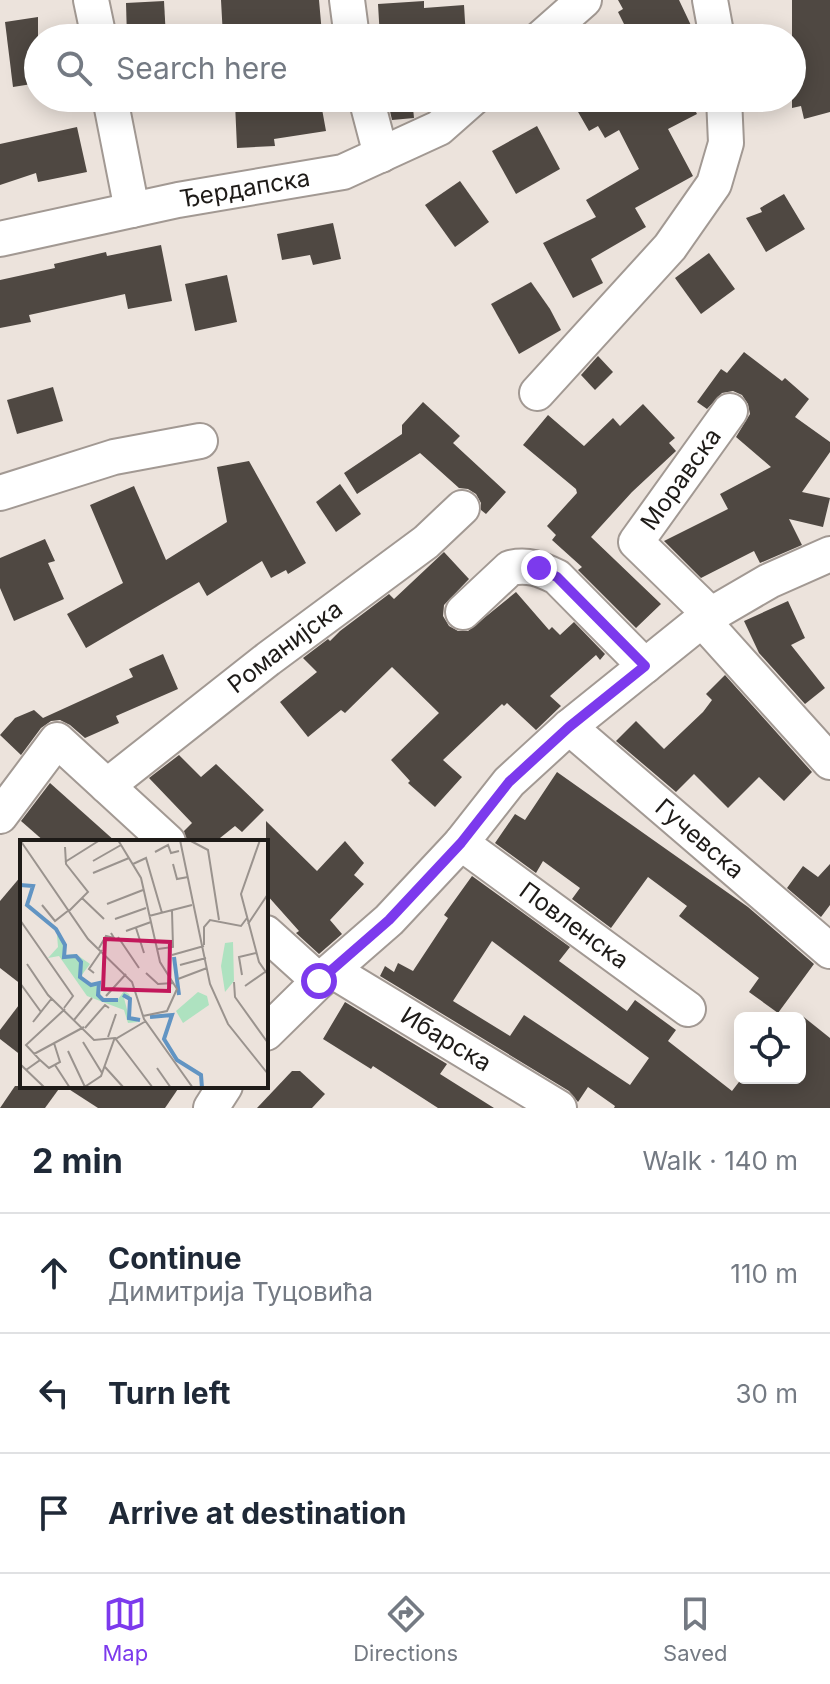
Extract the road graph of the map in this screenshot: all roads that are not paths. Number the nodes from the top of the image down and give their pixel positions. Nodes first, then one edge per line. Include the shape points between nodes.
1 (91, 0) edge
2 (347, 0) edge
3 (584, 0) edge
4 (710, 0) edge
5 (96, 24) edge
6 (350, 24) edge
7 (557, 24) edge
8 (714, 24) edge
9 (113, 112) edge
10 (370, 112) edge
11 (457, 112) edge
12 (725, 112) edge
13 (381, 155) junction
14 (132, 210) junction
15 (0, 239) edge
16 (537, 393) dead end
17 (730, 411) dead end
18 (200, 441) dead end
19 (0, 493) edge
20 (462, 508) dead end
21 (830, 554) edge
22 (463, 612) dead end
23 (707, 617) junction
24 (645, 666) junction
25 (569, 727) junction
26 (830, 762) edge
27 (107, 786) junction
28 (0, 816) edge
29 (166, 840) edge
30 (461, 843) junction
31 (268, 934) edge
32 (830, 951) edge
33 (326, 976) junction
34 (688, 1009) dead end
35 (268, 1031) edge
36 (224, 1088) edge
37 (211, 1108) edge
38 (559, 1108) edge

1 - 5 street
2 - 6 street
3 - 7 street
4 - 8 street
9 - 14 street
10 - 13 street
11 - 13 street, Ђердапска via 439,128
12 - 16 street via 726,143 714,184 670,247
13 - 14 street, Ђердапска via 343,172
14 - 15 street, Ђердапска
17 - 23 street, Моравска via 636,542
18 - 19 street via 114,457
20 - 27 street, Романијска via 426,542
21 - 23 street
22 - 24 street via 510,568 539,568 557,577
23 - 24 street
23 - 26 street
24 - 25 street
25 - 30 street via 509,782
25 - 32 street, Гучевска
27 - 28 street via 57,740
27 - 29 street
30 - 33 street via 389,920
30 - 34 street, Повленска
31 - 33 street, Ибарска
33 - 35 street
33 - 38 street, Ибарска
36 - 37 street

